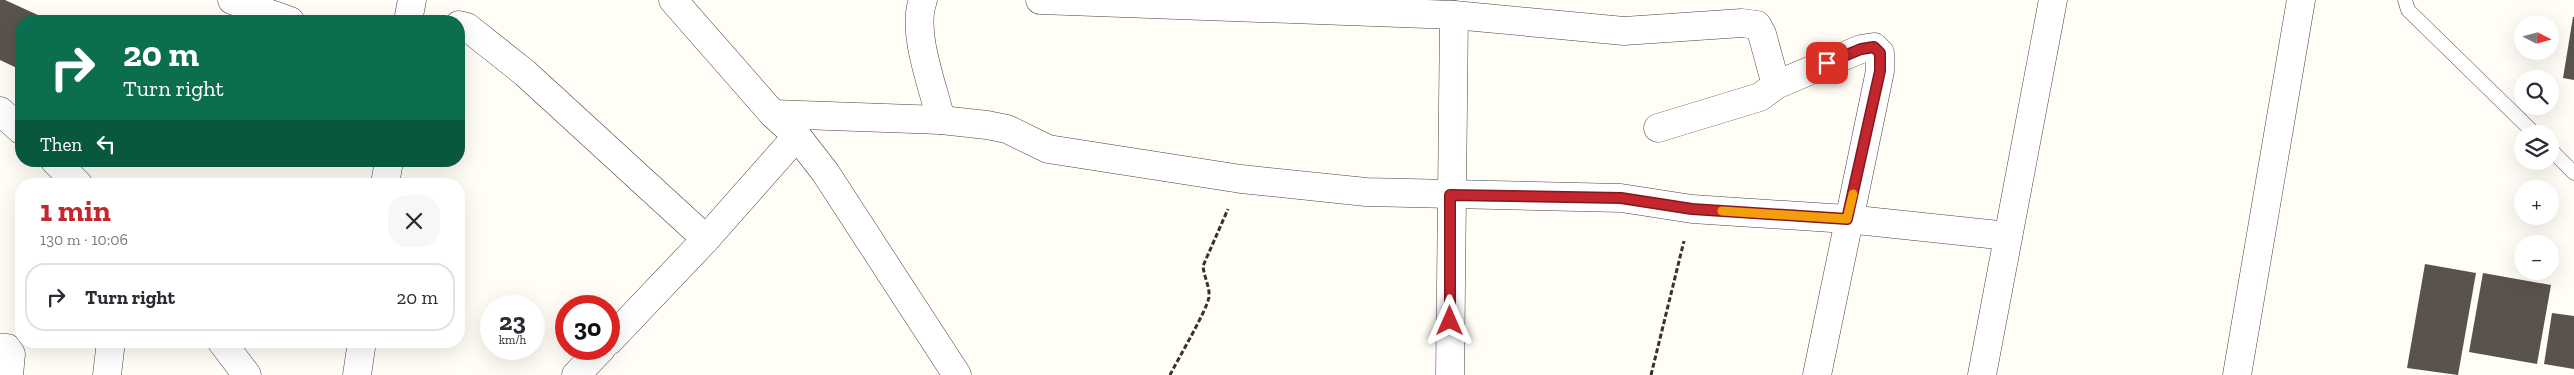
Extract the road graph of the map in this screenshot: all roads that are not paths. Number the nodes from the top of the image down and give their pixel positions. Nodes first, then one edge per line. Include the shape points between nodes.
1 (232, 0) edge
2 (412, 0) edge
3 (674, 0) edge
4 (923, 0) edge
5 (1040, 0) edge
6 (2053, 0) edge
7 (2405, 0) edge
8 (2294, 2) edge
9 (1466, 11) edge
10 (273, 15) edge
11 (409, 15) edge
12 (465, 26) edge
13 (1776, 85) junction
14 (773, 114) junction
15 (941, 120) junction
16 (2526, 125) edge
17 (1658, 128) dead end
18 (796, 136) junction
19 (2559, 158) edge
20 (61, 167) edge
21 (2574, 174) edge
22 (72, 178) edge
23 (1450, 195) junction
24 (1847, 219) junction
25 (2008, 236) junction
26 (706, 239) junction
27 (620, 329) edge
28 (0, 348) edge
29 (110, 348) edge
30 (226, 348) edge
31 (361, 348) edge
32 (590, 360) edge
33 (9, 375) edge
34 (107, 375) edge
35 (247, 375) edge
36 (357, 375) edge
37 (576, 375) edge
38 (957, 375) edge
39 (1450, 375) edge
40 (1816, 375) edge
41 (1982, 375) edge
42 (2237, 375) edge

1 - 10 street
2 - 11 street
3 - 14 street
4 - 15 street via 918,13 920,33
5 - 9 street
6 - 25 street
7 - 16 lane via 2408,10
8 - 42 street
9 - 13 street via 1624,31 1757,25
9 - 23 street
12 - 26 street via 525,74
13 - 17 street via 1760,97
13 - 24 street via 1861,49 1874,47 1880,53 1880,71
14 - 15 street
14 - 18 street
15 - 23 street via 1007,130 1048,149 1241,179 1366,192
18 - 26 street
18 - 38 street via 850,209
19 - 21 lane
20 - 22 street
23 - 24 street via 1621,198 1692,209
23 - 39 street
24 - 25 street
24 - 40 street
25 - 41 street
26 - 27 street
28 - 33 street via 7,348 11,354
29 - 34 street
30 - 35 street
31 - 36 street
32 - 37 street

